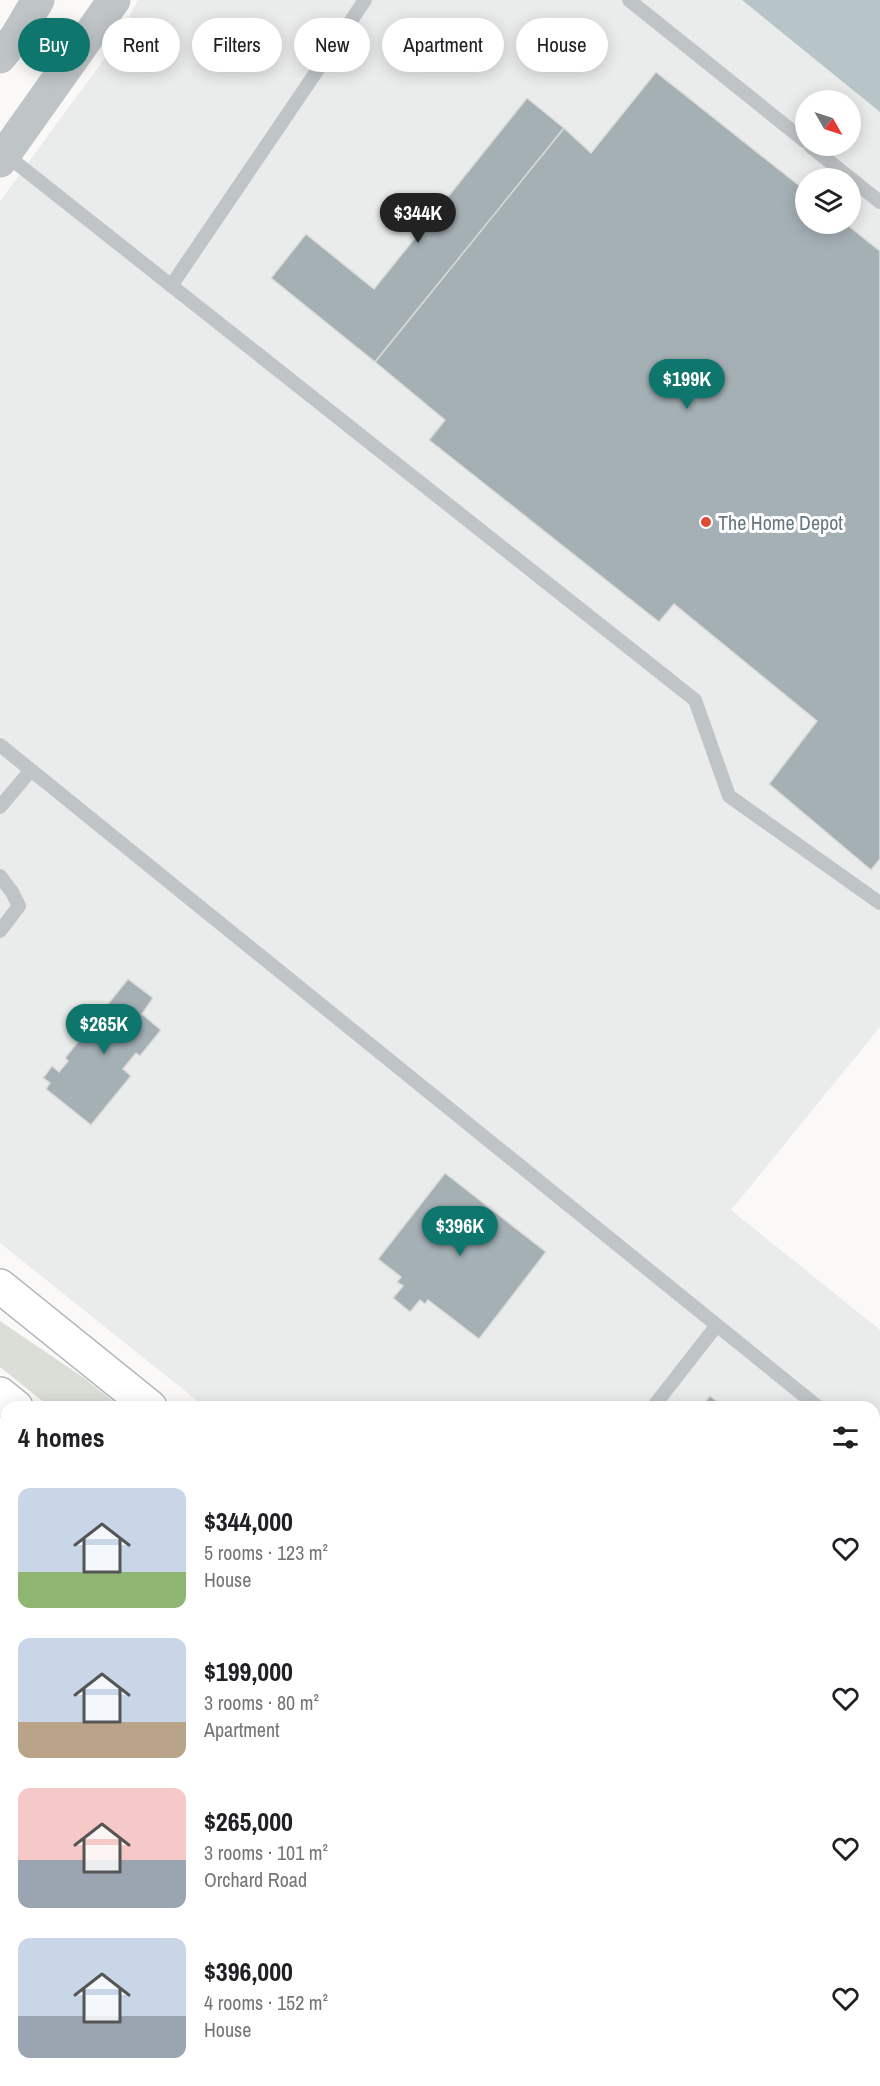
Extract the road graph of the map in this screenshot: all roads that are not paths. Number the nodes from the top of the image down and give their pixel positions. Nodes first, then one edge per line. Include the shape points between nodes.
1 (38, 0) edge
2 (114, 0) edge
3 (365, 0) edge
4 (628, 0) edge
5 (0, 57) edge
6 (795, 133) edge
7 (822, 156) edge
8 (3, 158) edge
9 (880, 202) edge
10 (171, 286) junction
11 (0, 745) edge
12 (30, 770) junction
13 (0, 807) edge
14 (0, 876) edge
15 (880, 903) edge
16 (0, 931) edge
17 (0, 1286) edge
18 (717, 1325) junction
19 (143, 1401) edge
20 (658, 1401) edge
21 (811, 1401) edge

1 - 5 street
2 - 8 street
3 - 10 lane
4 - 6 lane
7 - 9 lane
8 - 10 lane
10 - 15 lane via 695,700 729,796
11 - 12 lane
12 - 13 lane
12 - 18 lane
14 - 16 lane via 19,906
17 - 19 main road
18 - 20 lane
18 - 21 lane

